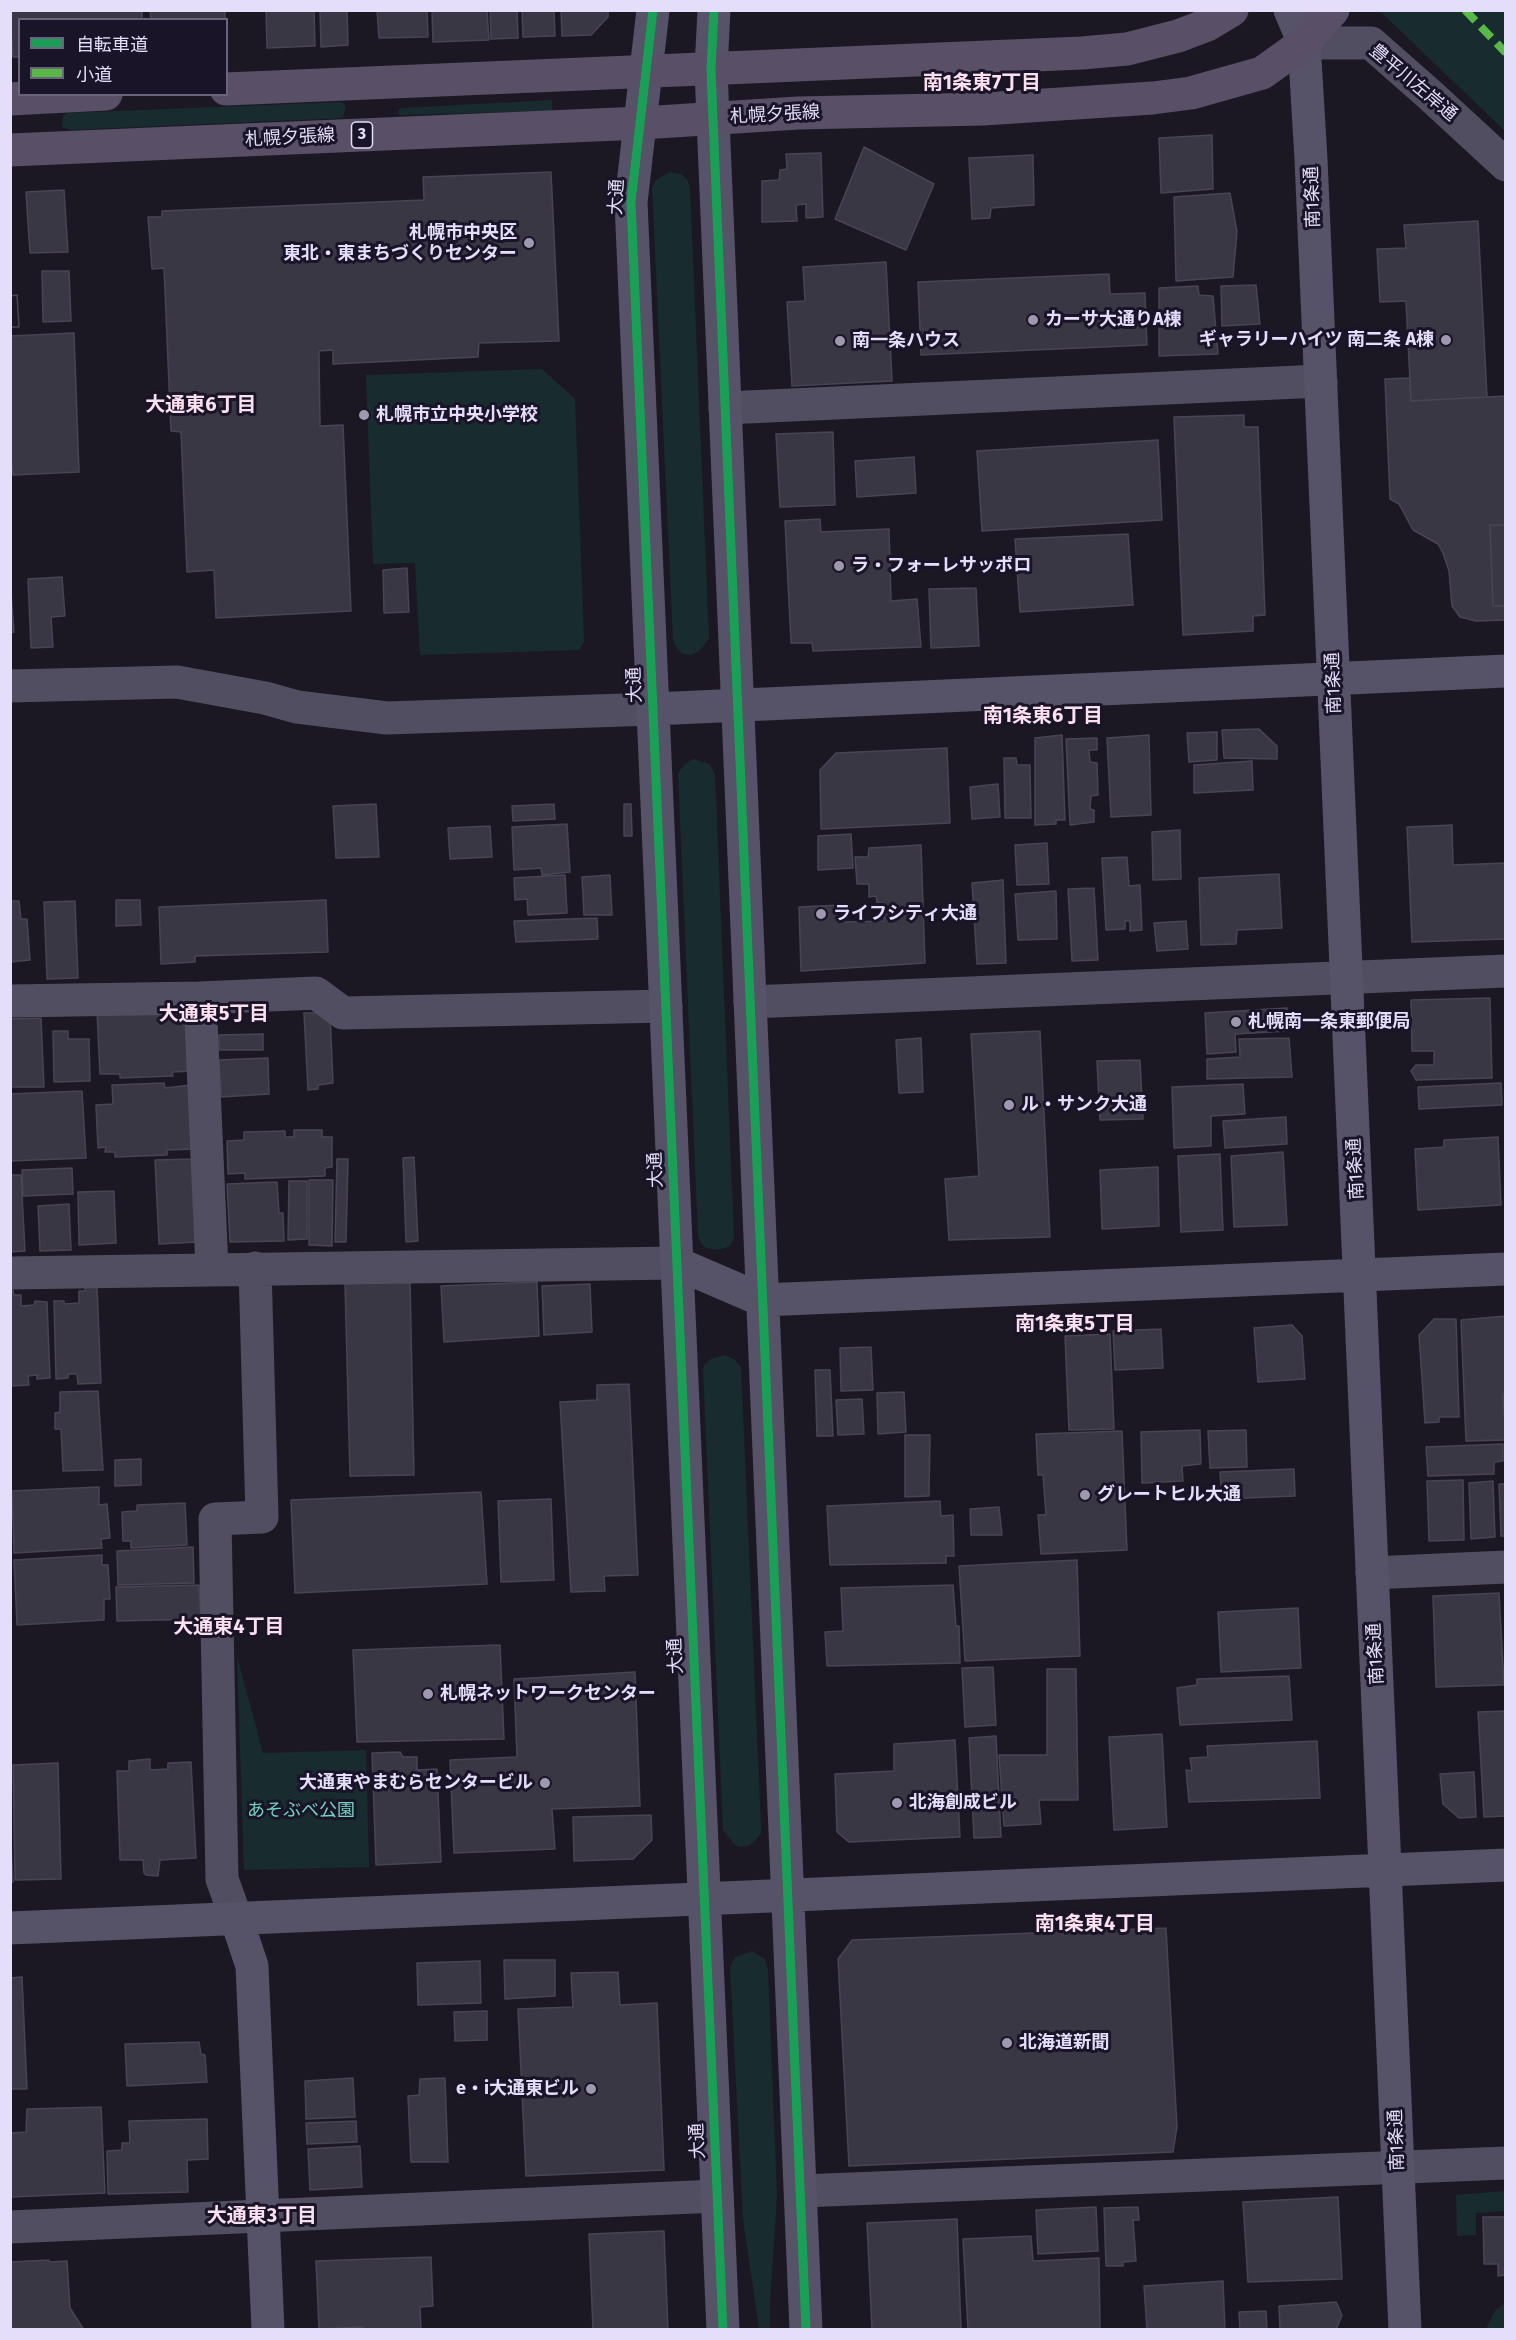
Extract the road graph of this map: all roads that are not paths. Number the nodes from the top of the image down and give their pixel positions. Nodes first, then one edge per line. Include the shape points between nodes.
1 (653, 10) edge
2 (714, 10) edge
3 (1232, 10) edge
4 (1290, 10) edge
5 (1333, 10) edge
6 (1304, 43) junction
7 (711, 69) junction
8 (647, 72) junction
9 (228, 89) edge
10 (68, 96) edge
11 (10, 99) edge
12 (713, 119) junction
13 (642, 123) junction
14 (10, 150) edge
15 (1506, 165) edge
16 (1321, 381) junction
17 (725, 408) junction
18 (1506, 670) edge
19 (1334, 678) junction
20 (10, 686) edge
21 (736, 705) junction
22 (652, 708) junction
23 (1506, 971) edge
24 (1347, 977) junction
25 (200, 998) junction
26 (10, 1001) edge
27 (750, 1002) junction
28 (666, 1006) junction
29 (676, 1263) junction
30 (255, 1268) junction
31 (212, 1269) junction
32 (1506, 1269) edge
33 (10, 1273) edge
34 (1361, 1275) junction
35 (762, 1300) junction
36 (1506, 1567) edge
37 (1372, 1573) junction
38 (1506, 1865) edge
39 (1386, 1871) junction
40 (787, 1894) junction
41 (704, 1898) junction
42 (236, 1918) junction
43 (10, 1928) edge
44 (1506, 2163) edge
45 (1398, 2168) junction
46 (801, 2192) junction
47 (717, 2196) junction
48 (263, 2217) junction
49 (10, 2228) edge
50 (268, 2330) edge
51 (723, 2330) edge
52 (807, 2330) edge
53 (1405, 2330) edge

1 - 8 street, 大通
2 - 7 street
3 - 7 main road via 1178,36 1127,49
4 - 6 street, 南1条通
5 - 6 main road, 札幌夕張線 / 3
6 - 12 main road, 札幌夕張線 / 3 via 1262,73 1201,91 1153,98
6 - 15 street, 豊平川左岸通 via 1371,44
6 - 16 street, 南1条通
7 - 8 main road
7 - 12 street
8 - 9 main road
8 - 13 street, 大通
10 - 11 main road
12 - 13 main road, 札幌夕張線 / 3
12 - 17 street
13 - 14 main road, 札幌夕張線 / 3
13 - 22 street, 大通 via 631,202
16 - 17 street
16 - 19 street, 南1条通
17 - 21 street
18 - 19 street
19 - 21 street
19 - 24 street, 南1条通
20 - 22 street via 177,682 297,707 387,718
21 - 22 street
21 - 27 street
22 - 28 street, 大通
23 - 24 street
24 - 27 street
24 - 34 street, 南1条通
25 - 26 street
25 - 28 street via 316,993 342,1013
25 - 31 street
27 - 35 street
28 - 29 street, 大通
29 - 30 street
29 - 35 street
29 - 41 street, 大通
30 - 31 street
30 - 42 street via 262,1517 215,1519 222,1879
31 - 33 street
32 - 34 street
34 - 35 street
34 - 37 street, 南1条通
35 - 40 street
36 - 37 street
37 - 39 street, 南1条通
38 - 39 street
39 - 40 street
39 - 45 street, 南1条通
40 - 41 street
40 - 46 street
41 - 42 street
41 - 47 street, 大通
42 - 43 street
42 - 48 street via 252,1966
44 - 45 street
45 - 46 street
45 - 53 street, 南1条通
46 - 52 street
47 - 48 street
47 - 51 street, 大通
48 - 49 street
48 - 50 street

